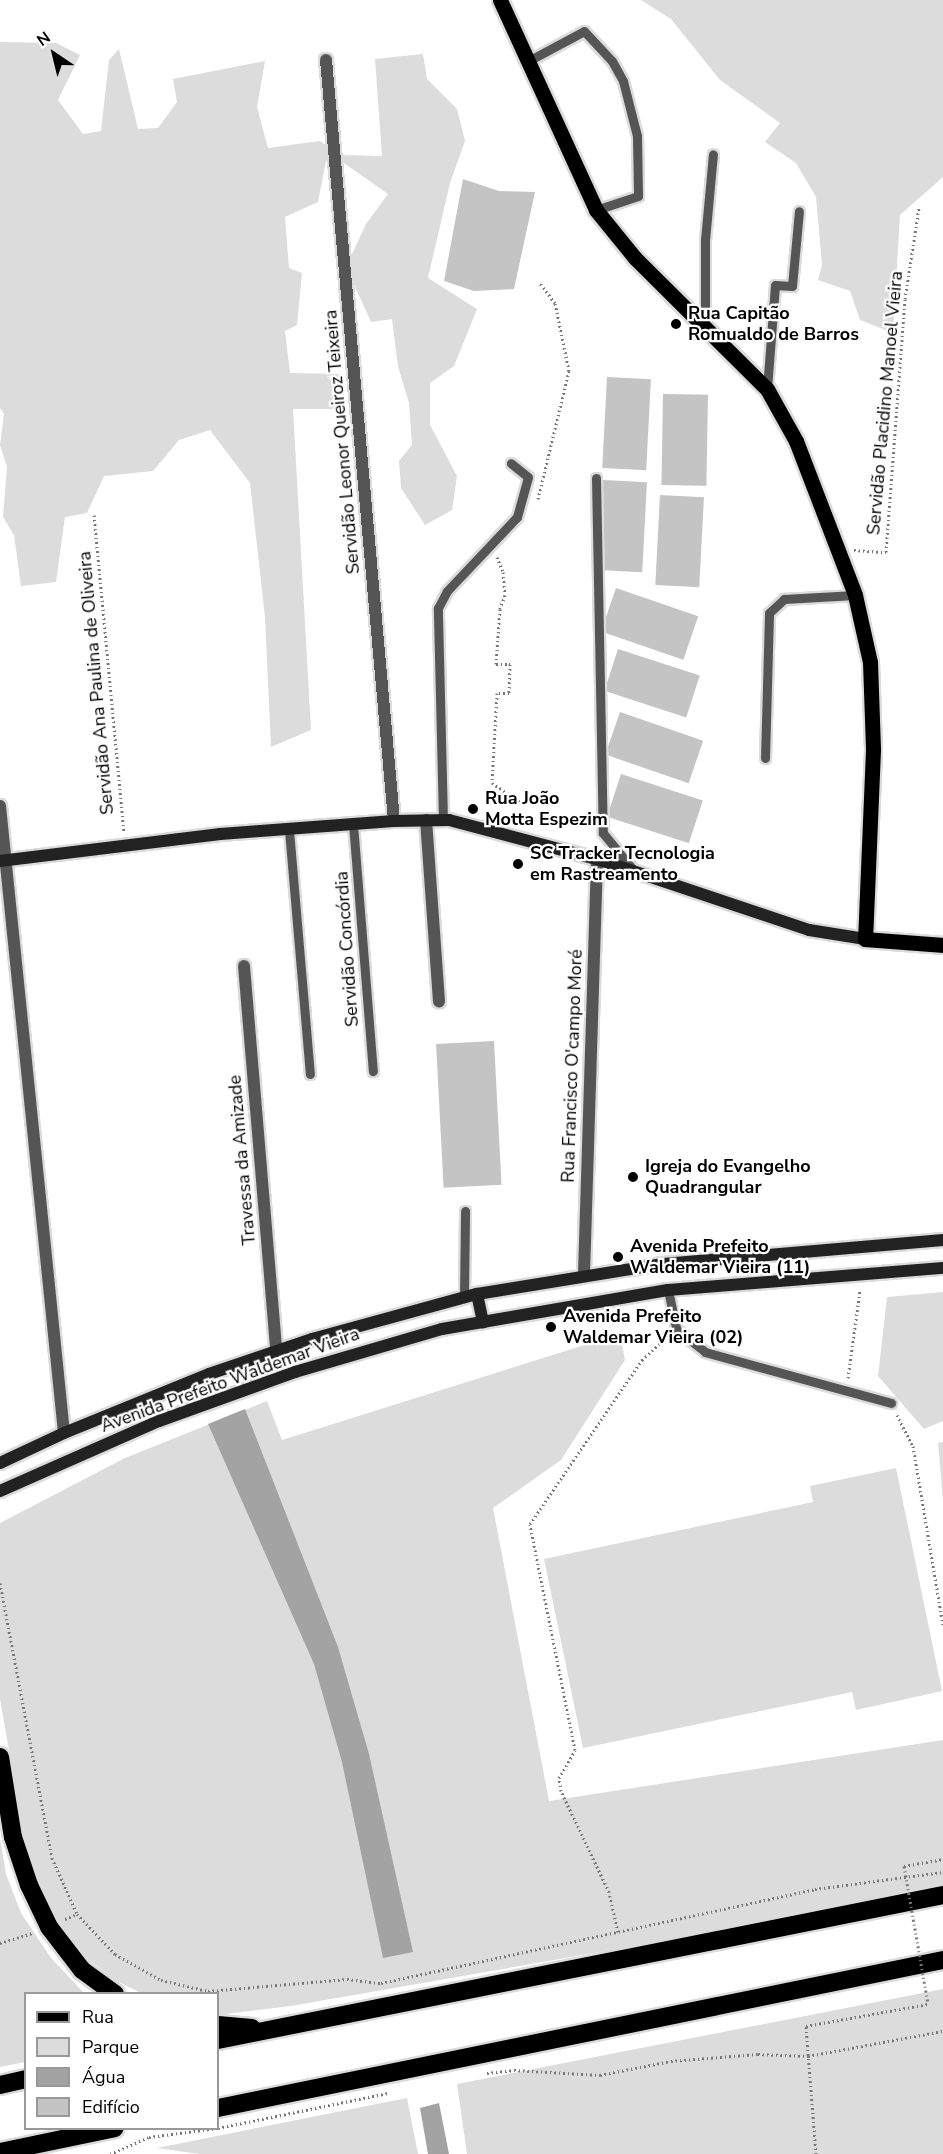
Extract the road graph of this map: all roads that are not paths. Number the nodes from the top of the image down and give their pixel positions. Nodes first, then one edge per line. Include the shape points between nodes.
1 (500, 0) edge
2 (326, 60) dead end
3 (530, 60) junction
4 (713, 154) dead end
5 (596, 210) junction
6 (799, 212) dead end
7 (705, 326) junction
8 (767, 389) junction
9 (511, 463) dead end
10 (596, 478) dead end
11 (855, 596) junction
12 (765, 758) dead end
13 (0, 806) edge
14 (426, 820) junction
15 (443, 820) junction
16 (394, 821) junction
17 (353, 824) junction
18 (289, 830) junction
19 (597, 859) junction
20 (3, 861) edge
21 (635, 872) junction
22 (866, 939) junction
23 (943, 945) edge
24 (244, 966) dead end
25 (439, 1002) dead end
26 (373, 1071) dead end
27 (310, 1074) dead end
28 (465, 1211) dead end
29 (943, 1240) edge
30 (943, 1269) edge
31 (584, 1274) junction
32 (668, 1290) junction
33 (477, 1294) junction
34 (464, 1297) junction
35 (483, 1322) junction
36 (276, 1351) junction
37 (891, 1403) road end
38 (64, 1433) junction
39 (0, 1463) edge
40 (0, 1491) edge
41 (0, 1756) edge
42 (943, 1894) edge
43 (943, 1960) edge
44 (112, 1992) edge
45 (219, 2025) edge
46 (271, 2029) junction
47 (219, 2040) edge
48 (24, 2079) edge
49 (0, 2085) edge
50 (219, 2108) edge
51 (105, 2130) edge
52 (0, 2152) edge

1 - 3 main road
2 - 16 street, Servidão Leonor Queiroz Teixeira
3 - 5 main road
3 - 5 lane via 584,31 612,61 622,81 637,136 639,196
4 - 7 lane via 705,240
5 - 7 main road via 635,258
6 - 8 lane via 792,286 775,285
7 - 8 main road
8 - 11 main road via 795,441
9 - 15 lane via 528,477 517,517 447,591 438,608
10 - 21 lane via 603,833
11 - 12 lane via 784,599 769,613
11 - 22 main road via 864,627 873,699
13 - 20 street
14 - 15 main road
14 - 16 main road
14 - 25 street
15 - 19 main road via 480,826
16 - 17 main road
17 - 18 main road
17 - 26 lane, Servidão Concórdia
18 - 20 main road via 220,834
18 - 27 lane
19 - 21 main road
19 - 31 street, Rua Francisco O'campo Moré
20 - 38 street
21 - 22 main road via 809,930
22 - 23 main road
24 - 36 street, Travessa da Amizade
28 - 34 lane
29 - 31 main road, Avenida Prefeito Waldemar Vieira via 719,1258
30 - 32 main road, Avenida Prefeito Waldemar Vieira
31 - 33 main road, Avenida Prefeito Waldemar Vieira
32 - 35 main road, Avenida Prefeito Waldemar Vieira
32 - 37 lane via 676,1329 705,1352
33 - 34 main road, Avenida Prefeito Waldemar Vieira
33 - 35 main road
34 - 36 main road, Avenida Prefeito Waldemar Vieira
35 - 40 main road, Avenida Prefeito Waldemar Vieira via 442,1329 295,1372 159,1420
36 - 38 main road, Avenida Prefeito Waldemar Vieira
38 - 39 main road, Avenida Prefeito Waldemar Vieira
41 - 44 highway via 13,1837 28,1885 49,1927 82,1970
42 - 46 highway
43 - 50 highway
45 - 46 highway
46 - 47 highway
48 - 49 highway
51 - 52 highway

